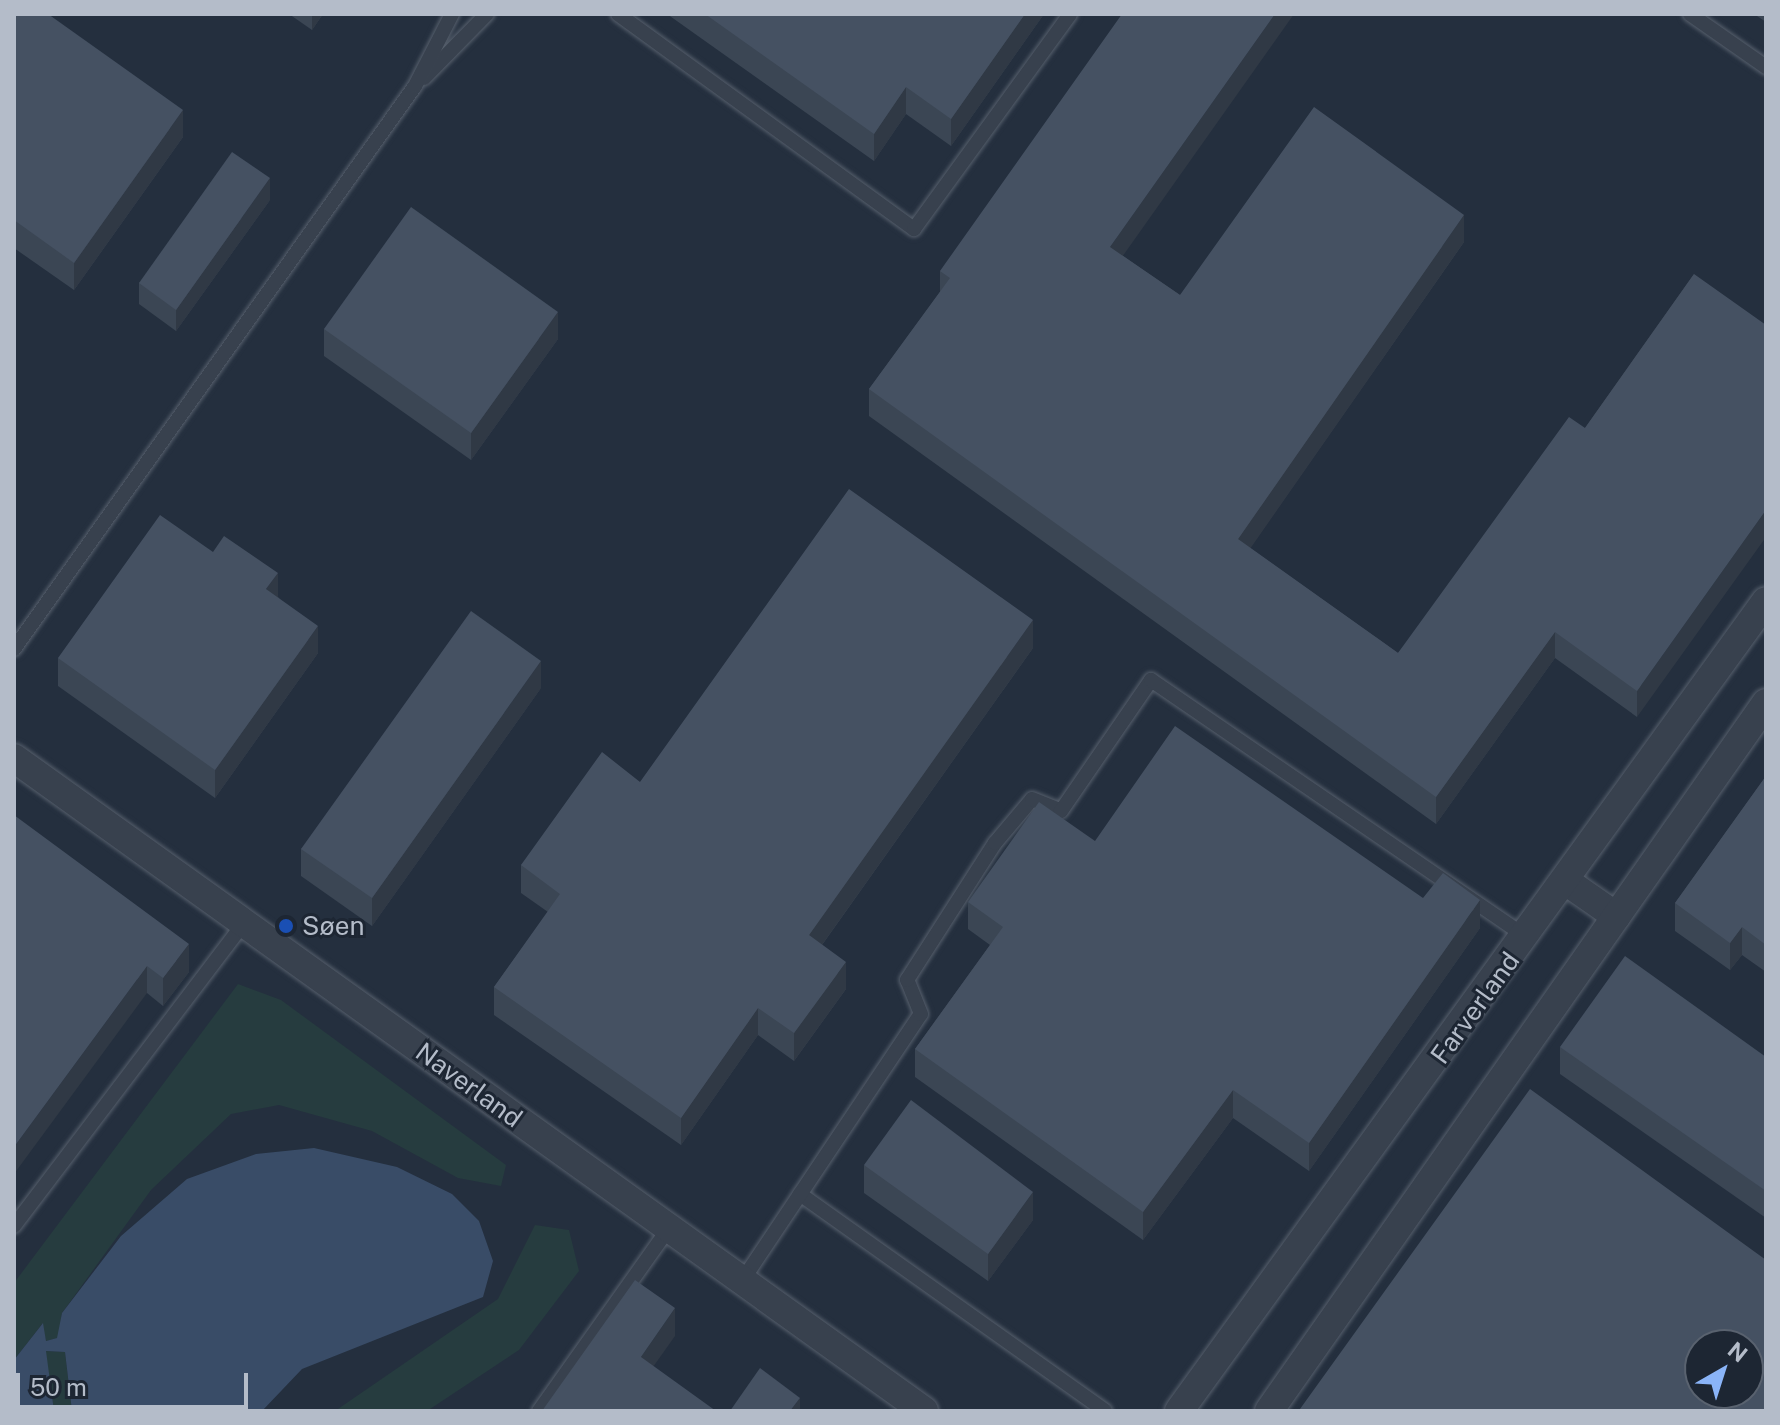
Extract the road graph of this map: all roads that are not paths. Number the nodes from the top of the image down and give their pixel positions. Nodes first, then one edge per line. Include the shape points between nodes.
1 (452, 14) edge
2 (487, 14) edge
3 (618, 14) edge
4 (1070, 14) edge
5 (1690, 14) edge
6 (1766, 67) edge
7 (415, 86) junction
8 (1766, 601) edge
9 (14, 649) edge
10 (1766, 703) edge
11 (14, 758) edge
12 (1567, 882) junction
13 (1616, 916) junction
14 (244, 923) junction
15 (1526, 937) junction
16 (800, 1194) junction
17 (14, 1226) edge
18 (669, 1228) junction
19 (742, 1281) junction
20 (539, 1411) edge
21 (924, 1411) edge
22 (1105, 1411) edge
23 (1179, 1411) edge
24 (1269, 1411) edge

1 - 7 lane
2 - 7 lane
3 - 4 lane via 914,229
5 - 6 lane
7 - 9 lane
8 - 12 street, Farverland
10 - 13 street
11 - 14 street, Naverland
12 - 13 street
12 - 15 street, Farverland
13 - 24 street
14 - 17 lane
14 - 18 street, Naverland
15 - 16 lane via 1151,680 1061,811 1032,799 995,843 907,980 921,1014
15 - 23 street, Farverland
16 - 19 lane
16 - 22 lane
18 - 19 street, Naverland
18 - 20 lane
19 - 21 street, Naverland

